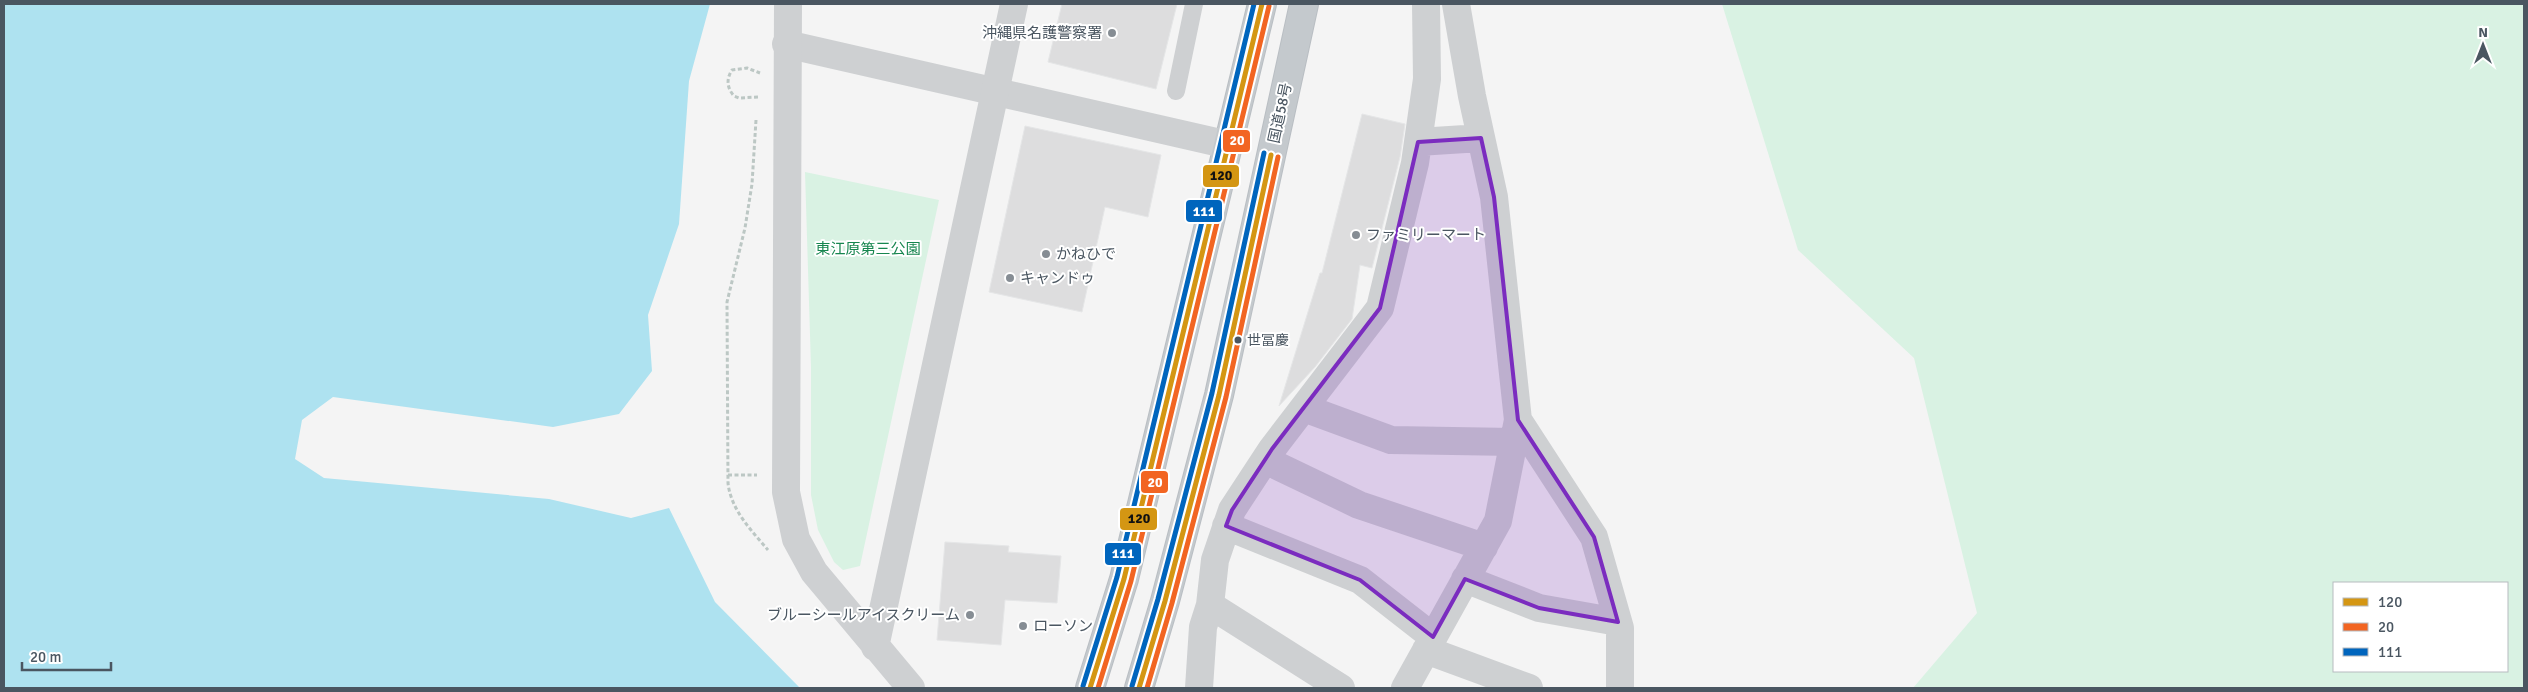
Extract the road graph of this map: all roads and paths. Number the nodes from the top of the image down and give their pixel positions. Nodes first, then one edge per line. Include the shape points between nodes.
1 (788, 4) edge
2 (1014, 4) edge
3 (1194, 4) edge
4 (1262, 4) edge
5 (1304, 4) edge
6 (1426, 4) edge
7 (1456, 4) edge
8 (786, 44) junction
9 (762, 64) dead end
10 (761, 73) junction
11 (760, 79) dead end
12 (759, 91) dead end
13 (994, 91) junction
14 (1176, 91) dead end
15 (758, 97) junction
16 (758, 106) dead end
17 (757, 115) dead end
18 (1482, 138) junction
19 (1418, 142) junction
20 (1229, 145) junction
21 (1304, 408) junction
22 (1516, 431) junction
23 (1265, 460) junction
24 (1226, 526) junction
25 (1484, 547) junction
26 (773, 556) dead end
27 (1466, 579) junction
28 (1210, 604) junction
29 (1618, 622) junction
30 (1430, 644) junction
31 (875, 648) junction
32 (911, 688) edge
33 (1090, 688) edge
34 (1139, 688) edge
35 (1199, 688) edge
36 (1341, 688) edge
37 (1404, 688) edge
38 (1529, 688) edge
39 (1620, 688) edge

1 - 8 street
2 - 13 street
3 - 14 lane
4 - 20 highway
5 - 34 highway, 国道58号 via 1219,395
6 - 19 street via 1427,79
7 - 18 street
8 - 13 street
8 - 31 street via 786,492 796,539 814,572
9 - 10 path
10 - 11 path
10 - 15 path via 747,68 732,70 728,75 727,84 734,96
12 - 15 path
13 - 20 street
13 - 31 street
15 - 16 path
17 - 26 path via 745,228 727,302 728,483 734,508
18 - 19 street
18 - 22 street via 1494,197
19 - 21 street via 1380,308
20 - 33 highway via 1124,579
21 - 22 street via 1391,440
21 - 23 street
22 - 25 street via 1498,521
22 - 29 street via 1594,537
23 - 24 street via 1232,510
23 - 25 street via 1359,505
24 - 28 street via 1215,560
24 - 30 street via 1360,580
25 - 27 street
27 - 29 street via 1539,608
27 - 30 street
28 - 35 street via 1203,627
28 - 36 street
29 - 39 street
30 - 37 street
30 - 38 street
31 - 32 street

